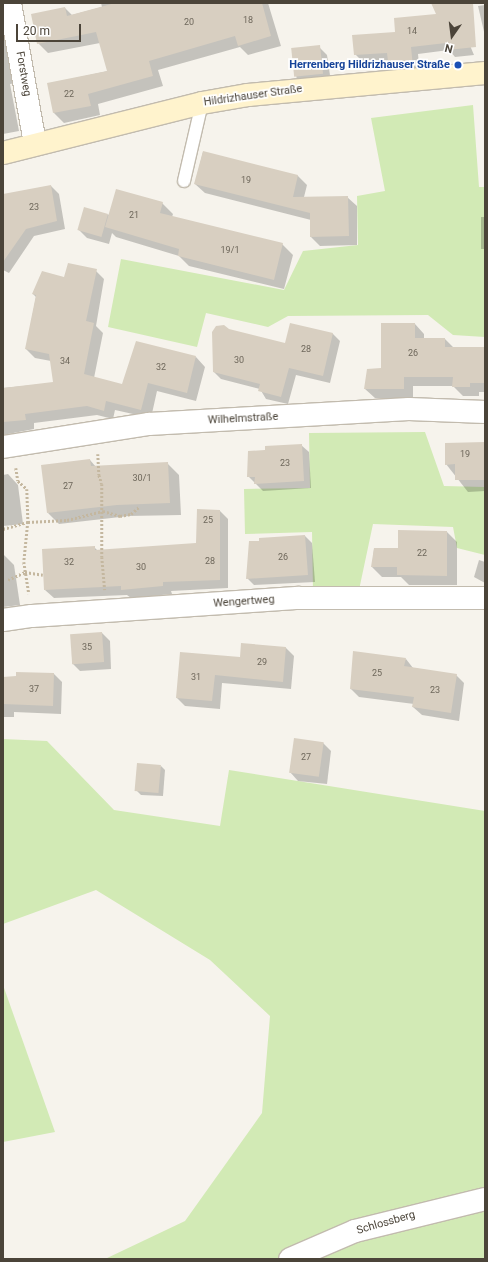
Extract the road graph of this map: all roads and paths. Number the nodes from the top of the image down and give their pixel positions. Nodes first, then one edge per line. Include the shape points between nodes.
1 (10, 3) edge
2 (485, 73) edge
3 (202, 103) junction
4 (36, 144) junction
5 (3, 153) edge
6 (184, 181) dead end
7 (485, 412) edge
8 (98, 432) junction
9 (8, 446) edge
10 (139, 507) dead end
11 (103, 511) junction
12 (28, 522) junction
13 (3, 529) edge
14 (25, 572) junction
15 (43, 575) dead end
16 (8, 580) dead end
17 (485, 598) edge
18 (108, 611) junction
19 (32, 616) junction
20 (3, 620) edge
21 (485, 1199) edge
22 (290, 1259) edge

1 - 4 street, Forstweg
2 - 3 main road, Hildrizhauser Straße via 248,95
3 - 4 main road, Hildrizhauser Straße
3 - 6 lane
4 - 5 main road, Hildrizhauser Straße
7 - 8 street, Wilhelmstraße via 401,410 149,424
8 - 9 street, Wilhelmstraße
8 - 11 path
9 - 12 path via 18,481 27,489
10 - 11 path via 132,514 120,516
11 - 12 path via 67,520
11 - 18 path via 102,557
12 - 13 path
12 - 14 path
14 - 15 path
14 - 16 path
14 - 19 path
17 - 18 street, Wengertweg via 298,598
18 - 19 street, Wengertweg
19 - 20 street, Wengertweg
21 - 22 street, Schlossberg via 355,1231

